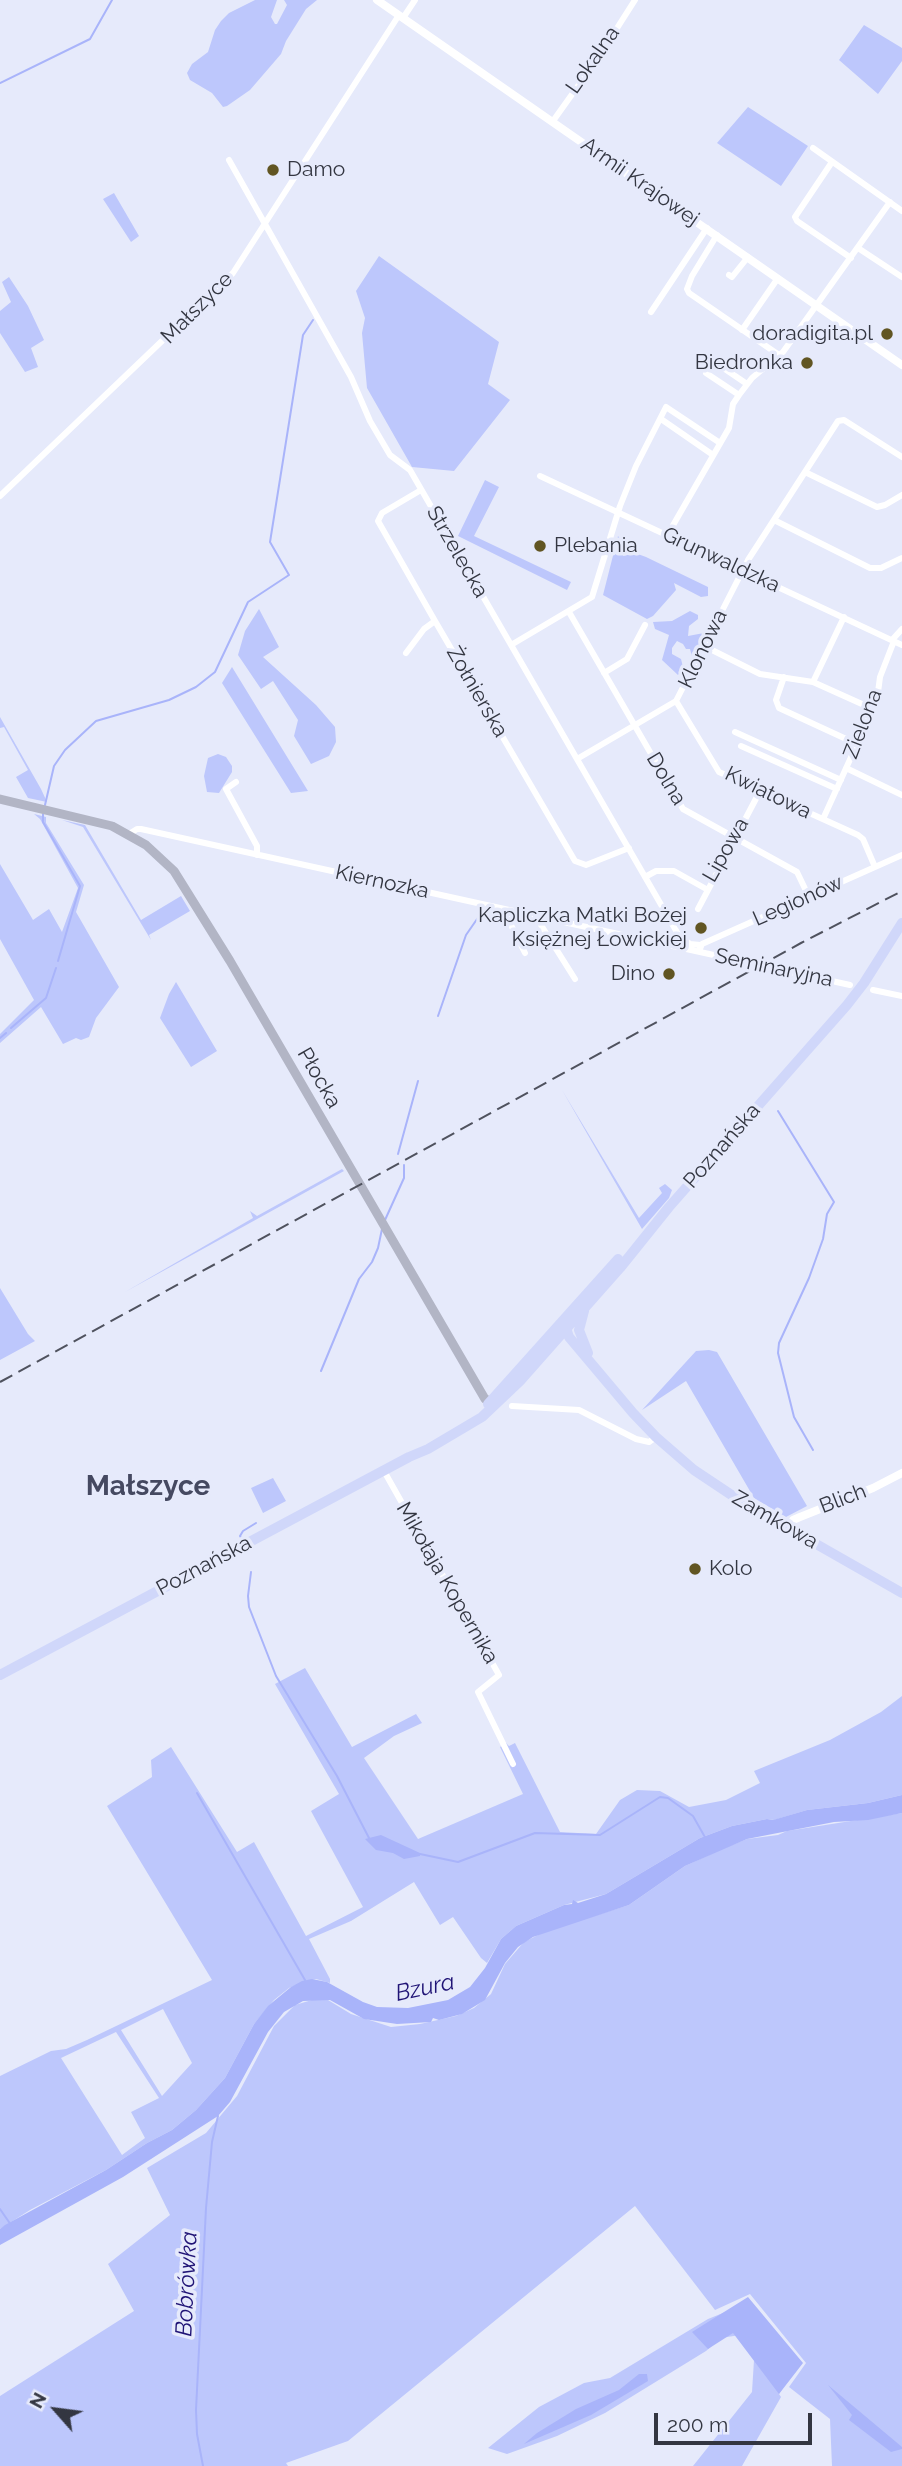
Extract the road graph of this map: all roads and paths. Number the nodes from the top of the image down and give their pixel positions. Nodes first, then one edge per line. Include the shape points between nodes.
1 (377, 0) edge
2 (415, 0) edge
3 (635, 0) edge
4 (401, 17) junction
5 (553, 121) junction
6 (813, 148) dead end
7 (229, 160) dead end
8 (832, 162) junction
9 (890, 202) junction
10 (902, 211) edge
11 (265, 224) junction
12 (707, 228) junction
13 (717, 235) junction
14 (858, 248) junction
15 (748, 257) junction
16 (851, 258) junction
17 (729, 275) dead end
18 (902, 277) edge
19 (778, 278) junction
20 (817, 305) junction
21 (651, 312) dead end
22 (742, 330) junction
23 (779, 355) junction
24 (719, 365) dead end
25 (902, 365) edge
26 (706, 373) dead end
27 (747, 384) junction
28 (739, 395) junction
29 (661, 419) junction
30 (720, 443) junction
31 (713, 455) junction
32 (902, 457) edge
33 (805, 472) junction
34 (540, 477) dead end
35 (421, 490) junction
36 (902, 495) edge
37 (0, 496) edge
38 (619, 511) junction
39 (774, 520) junction
40 (668, 534) junction
41 (902, 558) edge
42 (743, 569) junction
43 (569, 612) junction
44 (844, 617) junction
45 (435, 621) junction
46 (645, 625) dead end
47 (902, 629) edge
48 (893, 641) junction
49 (511, 645) junction
50 (902, 645) edge
51 (704, 646) junction
52 (407, 653) dead end
53 (604, 673) junction
54 (783, 677) junction
55 (813, 682) junction
56 (676, 701) junction
57 (873, 709) junction
58 (634, 725) junction
59 (736, 732) dead end
60 (857, 744) junction
61 (741, 746) dead end
62 (577, 759) junction
63 (846, 768) junction
64 (841, 780) junction
65 (236, 782) dead end
66 (836, 789) junction
67 (760, 791) junction
68 (902, 795) edge
69 (0, 799) edge
70 (823, 819) junction
71 (130, 834) junction
72 (735, 839) junction
73 (629, 848) junction
74 (257, 855) junction
75 (902, 855) edge
76 (875, 867) junction
77 (645, 877) junction
78 (708, 890) junction
79 (808, 897) junction
80 (698, 909) dead end
81 (507, 910) junction
82 (542, 917) junction
83 (902, 923) edge
84 (679, 936) junction
85 (679, 947) junction
86 (699, 948) junction
87 (525, 953) dead end
88 (575, 979) dead end
89 (850, 985) dead end
90 (873, 990) dead end
91 (902, 996) edge
92 (581, 1306) junction
93 (566, 1328) junction
94 (554, 1331) junction
95 (543, 1354) junction
96 (586, 1354) junction
97 (473, 1378) junction
98 (482, 1387) junction
99 (499, 1391) junction
100 (488, 1406) junction
101 (512, 1406) dead end
102 (656, 1437) junction
103 (384, 1471) junction
104 (902, 1473) edge
105 (788, 1528) junction
106 (902, 1593) edge
107 (0, 1675) edge
108 (513, 1764) dead end

1 - 4 street, Armii Krajowej
2 - 4 street, Małszyce
3 - 5 street, Lokalna
4 - 5 street, Armii Krajowej
4 - 11 street, Małszyce
5 - 12 street, Armii Krajowej
6 - 8 street
7 - 11 street, Strzelecka
8 - 9 street
8 - 16 street via 796,217
9 - 10 street
9 - 14 street
11 - 35 street, Strzelecka via 383,444 410,470
11 - 37 street, Małszyce via 226,281
12 - 13 street, Armii Krajowej
12 - 21 street
13 - 15 street, Armii Krajowej
13 - 22 street via 687,289
14 - 16 street
14 - 18 street
15 - 17 street via 732,277
15 - 19 street, Armii Krajowej
16 - 20 street
19 - 20 street, Armii Krajowej
19 - 22 street
20 - 23 street
20 - 25 street, Armii Krajowej
22 - 23 street
23 - 27 street
24 - 27 street
26 - 28 street
27 - 28 street
28 - 30 street
29 - 30 street via 666,407
29 - 31 street
29 - 38 street
30 - 31 street
31 - 40 street
32 - 33 street, Klonowa via 841,419
33 - 36 street via 877,507
33 - 39 street, Klonowa
34 - 38 street, Grunwaldzka
35 - 45 street, Żołnierska via 382,513 378,521
35 - 49 street, Strzelecka
38 - 40 street, Grunwaldzka
38 - 43 street via 592,597
39 - 41 street via 870,568
39 - 42 street, Klonowa
40 - 42 street, Grunwaldzka
42 - 44 street, Grunwaldzka
42 - 51 street, Klonowa
43 - 49 street
43 - 53 street, Dolna
44 - 48 street, Grunwaldzka
44 - 55 street
45 - 52 street
45 - 73 street, Żołnierska via 575,861 586,864
46 - 53 street via 627,659
47 - 48 street
48 - 50 street, Grunwaldzka
48 - 57 street, Zielona
49 - 62 street, Strzelecka
51 - 54 street via 760,674
51 - 56 street, Klonowa
53 - 58 street, Dolna
54 - 55 street
54 - 60 street via 776,700 779,708
55 - 57 street
56 - 58 street, Klonowa
56 - 67 street, Kwiatowa via 719,772
57 - 60 street, Zielona
58 - 62 street, Klonowa
58 - 72 street, Dolna via 683,809
59 - 64 street
60 - 63 street, Zielona
61 - 66 street
62 - 73 street, Strzelecka
63 - 64 street, Zielona
63 - 68 street, Zielona
64 - 66 street, Zielona
65 - 74 street via 226,789 257,846
66 - 70 street, Zielona
67 - 70 street, Kwiatowa
67 - 72 street, Lipowa
69 - 71 main road, Płocka
70 - 76 street, Kwiatowa via 863,839
71 - 74 street, Kiernozka via 137,829
71 - 97 main road, Płocka via 163,859 193,898
72 - 78 street, Lipowa
72 - 79 street, Dolna via 797,872
73 - 77 street, Strzelecka
74 - 81 street, Kiernozka
75 - 76 street, Legionów
76 - 79 street, Legionów
77 - 78 street, Lipowa via 656,871 674,871
77 - 84 street, Strzelecka
78 - 80 street
79 - 86 street, Legionów
81 - 82 street, Kiernozka
81 - 87 street
82 - 85 street, Kiernozka
82 - 88 street via 541,925
83 - 92 main road, Poznańska via 860,989
84 - 85 street, Strzelecka
84 - 86 street
85 - 86 street, Kiernozka
86 - 89 street, Seminaryjna
90 - 91 street
92 - 93 main road, Poznańska
92 - 94 main road, Poznańska
92 - 96 main road, Zamkowa via 579,1330
93 - 94 main road
93 - 95 main road, Poznańska
93 - 96 main road, Zamkowa
94 - 99 main road, Poznańska
95 - 96 main road via 564,1342
95 - 100 main road, Poznańska
96 - 102 main road, Zamkowa
97 - 98 main road, Płocka
97 - 100 main road, Płocka
98 - 99 main road
98 - 100 main road, Płocka via 489,1395
99 - 100 main road, Poznańska
100 - 103 main road, Poznańska via 428,1449
101 - 102 street via 579,1410 636,1439 649,1442
102 - 105 main road, Zamkowa via 701,1476
103 - 107 main road, Poznańska
103 - 108 street, Mikołaja Kopernika via 499,1675 478,1692
104 - 105 street, Blich via 793,1520
105 - 106 main road, Zamkowa

